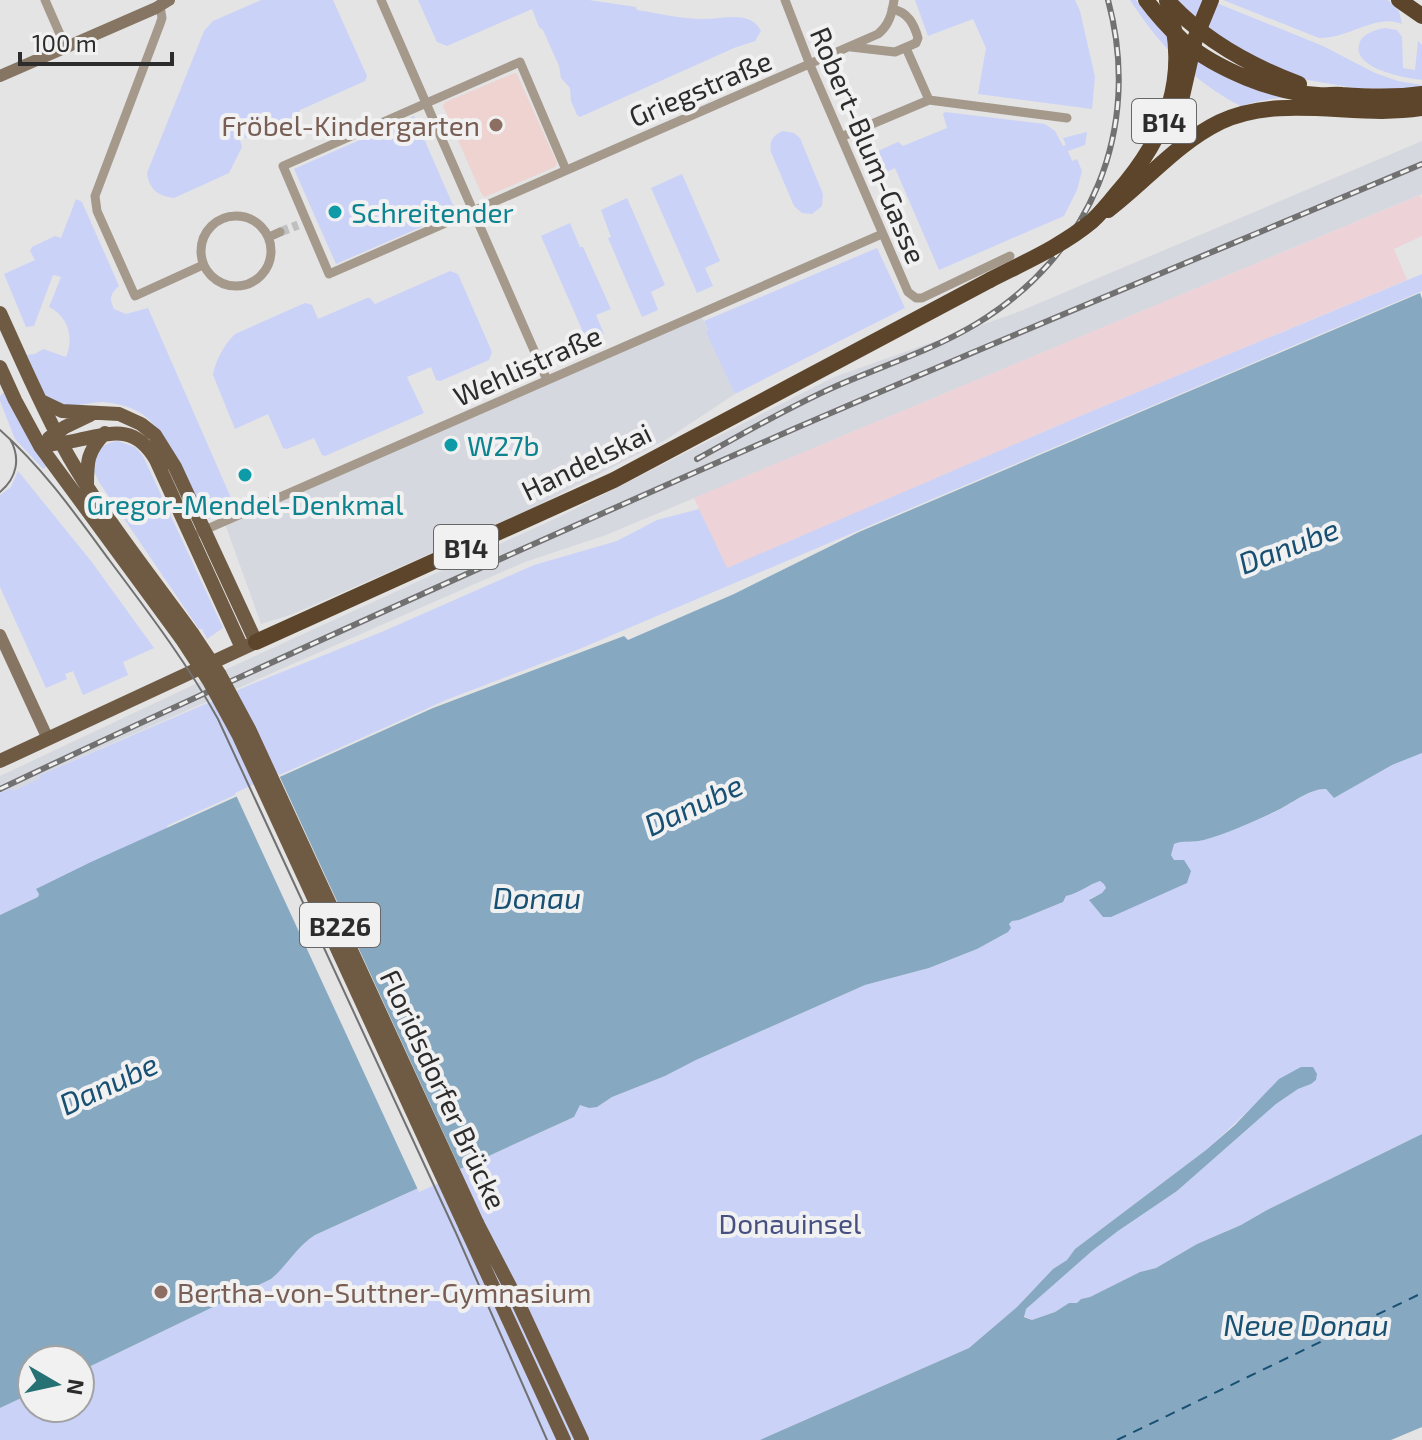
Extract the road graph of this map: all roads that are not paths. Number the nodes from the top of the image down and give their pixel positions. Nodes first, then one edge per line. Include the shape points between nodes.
1 (45, 0) edge
2 (381, 0) edge
3 (785, 0) edge
4 (1146, 0) edge
5 (1167, 0) edge
6 (1211, 0) edge
7 (1399, 0) edge
8 (1412, 0) edge
9 (165, 3) edge
10 (893, 5) edge
11 (1422, 14) edge
12 (911, 46) junction
13 (851, 47) junction
14 (66, 48) junction
15 (810, 65) junction
16 (0, 76) edge
17 (1422, 94) edge
18 (1338, 95) junction
19 (929, 100) junction
20 (425, 103) junction
21 (1422, 108) edge
22 (1067, 118) dead end
23 (841, 137) junction
24 (566, 170) junction
25 (1143, 181) junction
26 (473, 213) junction
27 (1093, 220) junction
28 (280, 232) tunnel mouth
29 (882, 234) junction
30 (269, 237) junction
31 (1010, 256) dead end
32 (203, 265) junction
33 (0, 313) edge
34 (0, 367) edge
35 (547, 380) junction
36 (41, 401) junction
37 (94, 413) junction
38 (105, 433) junction
39 (59, 438) junction
40 (40, 446) junction
41 (87, 486) junction
42 (197, 534) junction
43 (0, 635) edge
44 (187, 635) junction
45 (249, 645) junction
46 (48, 739) junction
47 (0, 761) edge
48 (472, 1225) junction
49 (564, 1440) edge
50 (582, 1440) edge

1 - 14 street
2 - 20 street
3 - 15 street, Robert-Blum-Gasse
4 - 18 highway via 1184,42 1229,69 1279,88
5 - 18 highway via 1182,17 1257,66
5 - 27 highway, B14, bridge via 1175,52 1168,111 1142,163
6 - 25 highway, bridge via 1195,39 1179,108
7 - 11 highway
8 - 11 highway
9 - 14 street
9 - 32 street via 95,196 97,211 135,296
10 - 12 street via 911,20 918,38
10 - 13 street, Griegstraße via 885,28
12 - 13 street via 891,52
12 - 19 street
13 - 15 street, Griegstraße
14 - 16 street
15 - 23 street, Robert-Blum-Gasse
15 - 24 street, Griegstraße
17 - 18 highway
19 - 22 street
19 - 23 street
20 - 24 street via 520,62
20 - 26 street
20 - 26 street, Griegstraße via 283,166 302,224 329,274
21 - 25 highway, B14 via 1253,111 1218,123
23 - 29 street, Robert-Blum-Gasse
24 - 26 street, Griegstraße
25 - 27 highway, B14, bridge
26 - 35 street
27 - 45 highway, Handelskai / B14, bridge via 1047,251 614,480
28 - 30 street
29 - 31 street, Robert-Blum-Gasse via 908,292 916,298
29 - 35 street, Wehlistraße
30 - 32 street via 251,219 223,220 206,233
30 - 32 street via 271,259 250,284 221,282
33 - 36 main road, B226
34 - 40 main road, B226
35 - 42 street, Wehlistraße
36 - 37 main road via 62,411
36 - 39 main road, B226
37 - 39 main road via 69,424
37 - 42 main road via 131,418 155,435 175,467
38 - 39 main road
38 - 41 main road via 89,455
38 - 42 main road via 131,436 148,448
39 - 40 main road
39 - 41 main road, B226
40 - 44 main road, B226
41 - 44 main road, B226
42 - 45 main road
43 - 46 street
44 - 48 main road, Floridsdorfer Brücke / B226, bridge via 220,675 249,729
45 - 46 main road, Handelskai / B14
46 - 47 main road, Handelskai / B14
48 - 49 main road, Floridsdorfer Brücke / B226
48 - 50 main road, Floridsdorfer Brücke / B226 via 516,1298

